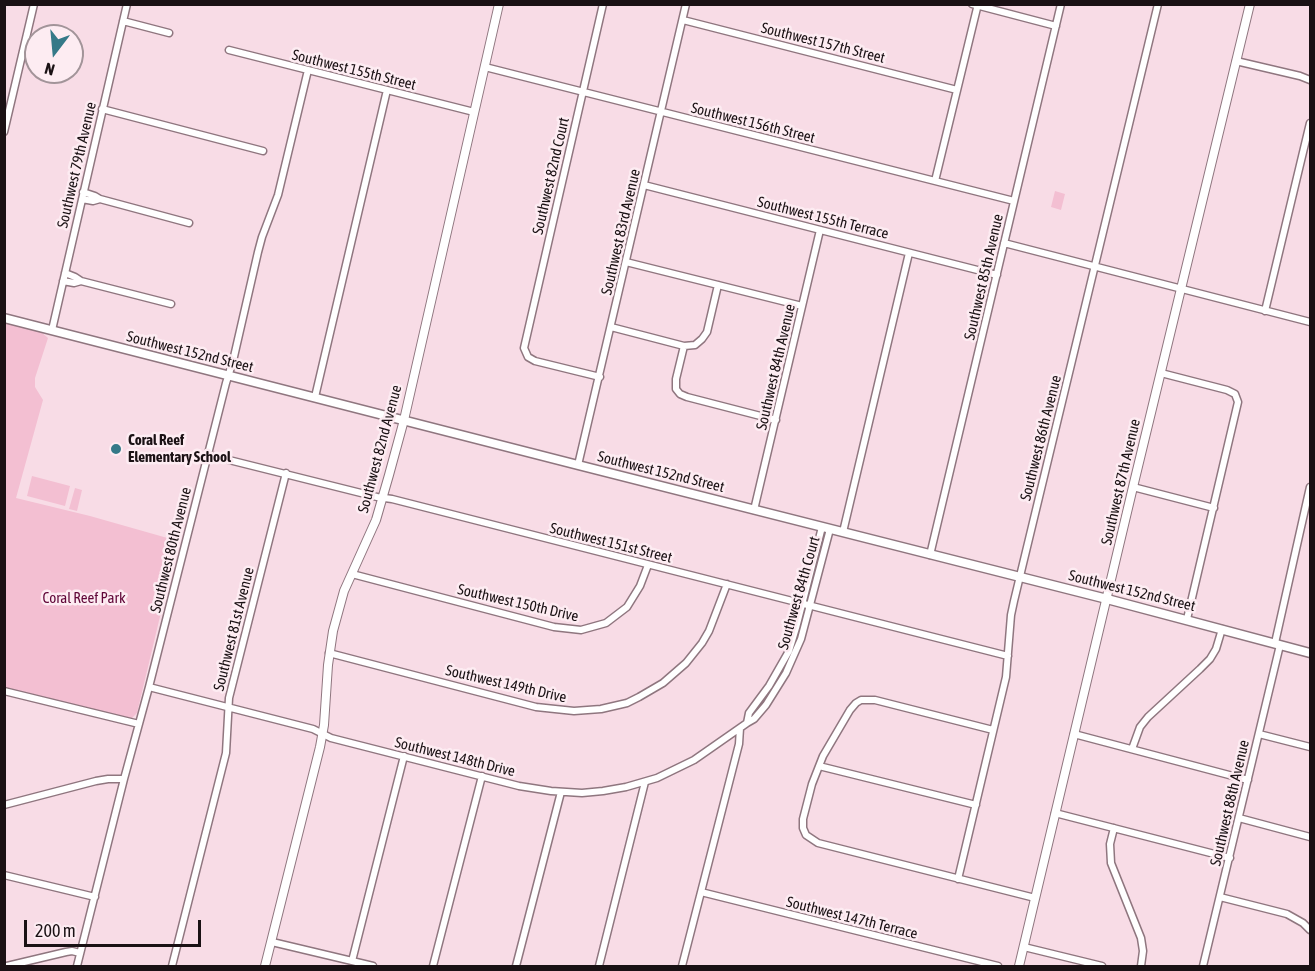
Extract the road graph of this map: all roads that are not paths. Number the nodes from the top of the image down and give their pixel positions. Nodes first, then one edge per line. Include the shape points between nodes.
1 (34, 4) edge
2 (127, 4) edge
3 (499, 4) edge
4 (603, 4) edge
5 (687, 4) edge
6 (1061, 4) edge
7 (1158, 4) edge
8 (1250, 4) edge
9 (976, 5) edge
10 (683, 20) junction
11 (123, 21) junction
12 (1056, 26) junction
13 (169, 33) dead end
14 (229, 50) dead end
15 (1236, 61) junction
16 (485, 67) junction
17 (308, 70) junction
18 (1311, 80) edge
19 (387, 90) junction
20 (957, 90) junction
21 (583, 92) junction
22 (102, 109) junction
23 (474, 112) junction
24 (661, 112) junction
25 (1311, 123) edge
26 (4, 132) edge
27 (263, 150) dead end
28 (935, 181) junction
29 (644, 185) junction
30 (82, 196) junction
31 (1014, 201) junction
32 (189, 223) dead end
33 (820, 230) junction
34 (1004, 243) junction
35 (909, 253) junction
36 (626, 262) junction
37 (1095, 267) junction
38 (65, 273) junction
39 (997, 275) junction
40 (63, 281) junction
41 (81, 281) junction
42 (718, 285) junction
43 (1181, 289) junction
44 (171, 304) dead end
45 (802, 306) junction
46 (1265, 311) junction
47 (4, 318) edge
48 (1311, 322) edge
49 (611, 327) junction
50 (52, 330) junction
51 (684, 346) junction
52 (1161, 373) junction
53 (228, 375) junction
54 (600, 376) junction
55 (315, 397) junction
56 (404, 420) junction
57 (776, 420) junction
58 (208, 454) junction
59 (578, 465) junction
60 (286, 473) junction
61 (1133, 487) junction
62 (1311, 487) edge
63 (383, 498) junction
64 (1214, 508) junction
65 (754, 510) junction
66 (1308, 510) edge
67 (826, 528) junction
68 (843, 532) junction
69 (930, 555) junction
70 (648, 564) junction
71 (352, 573) junction
72 (1020, 577) junction
73 (727, 584) junction
74 (1107, 598) junction
75 (802, 604) junction
76 (811, 605) junction
77 (1187, 619) junction
78 (1222, 628) junction
79 (1277, 644) junction
80 (329, 653) junction
81 (1311, 653) edge
82 (1008, 656) junction
83 (149, 687) junction
84 (4, 691) edge
85 (228, 707) junction
86 (747, 723) junction
87 (139, 724) junction
88 (740, 728) junction
89 (993, 730) junction
90 (322, 733) junction
91 (1074, 734) junction
92 (1259, 734) junction
93 (1311, 747) edge
94 (1132, 749) junction
95 (404, 756) junction
96 (819, 766) junction
97 (482, 776) junction
98 (124, 779) junction
99 (1248, 780) junction
100 (645, 782) junction
101 (561, 792) junction
102 (4, 805) edge
103 (976, 806) junction
104 (1055, 813) junction
105 (1239, 818) junction
106 (1114, 828) junction
107 (1311, 837) edge
108 (1230, 858) junction
109 (4, 875) edge
110 (958, 879) junction
111 (701, 892) junction
112 (94, 897) junction
113 (1220, 897) junction
114 (1035, 898) junction
115 (1311, 930) edge
116 (272, 942) junction
117 (1024, 947) junction
118 (80, 953) junction
119 (352, 961) junction
120 (7, 966) edge
121 (77, 966) edge
122 (172, 966) edge
123 (265, 966) edge
124 (373, 966) edge
125 (433, 966) edge
126 (516, 966) edge
127 (599, 966) edge
128 (683, 966) edge
129 (998, 966) edge
130 (1019, 966) edge
131 (1099, 966) edge
132 (1141, 966) edge
133 (1203, 966) edge

1 - 26 street
2 - 11 street, Southwest 79th Avenue
3 - 16 street, Southwest 82nd Avenue
4 - 21 street, Southwest 82nd Court
5 - 10 street, Southwest 83rd Avenue
6 - 12 street, Southwest 85th Avenue
7 - 37 street, Southwest 86th Avenue
8 - 15 street, Southwest 87th Avenue
9 - 12 street
9 - 20 street
10 - 20 street, Southwest 157th Street
10 - 24 street, Southwest 83rd Avenue
11 - 13 street
11 - 22 street, Southwest 79th Avenue
12 - 31 street, Southwest 85th Avenue
14 - 17 street, Southwest 155th Street
15 - 18 street
15 - 43 street, Southwest 87th Avenue
16 - 21 street, Southwest 156th Street
16 - 23 street, Southwest 82nd Avenue
17 - 19 street, Southwest 155th Street
17 - 53 street, Southwest 80th Avenue
19 - 23 street, Southwest 155th Street
19 - 55 street
20 - 28 street
21 - 24 street, Southwest 156th Street
21 - 54 street, Southwest 82nd Court via 524,348 536,361
22 - 27 street
22 - 30 street, Southwest 79th Avenue
23 - 56 street, Southwest 82nd Avenue
24 - 28 street, Southwest 156th Street
24 - 29 street, Southwest 83rd Avenue
25 - 46 street
28 - 31 street, Southwest 156th Street
29 - 33 street, Southwest 155th Terrace
29 - 36 street, Southwest 83rd Avenue
30 - 32 street
30 - 38 street, Southwest 79th Avenue
31 - 34 street, Southwest 85th Avenue
33 - 35 street, Southwest 155th Terrace
33 - 45 street, Southwest 84th Avenue
34 - 37 street
34 - 39 street, Southwest 85th Avenue
35 - 39 street, Southwest 155th Terrace
35 - 68 street, Southwest 84th Court
36 - 42 street
36 - 49 street, Southwest 83rd Avenue
37 - 43 street
37 - 72 street, Southwest 86th Avenue
38 - 40 street, Southwest 79th Avenue
38 - 41 street
39 - 69 street, Southwest 85th Avenue
40 - 41 street
40 - 50 street, Southwest 79th Avenue
41 - 44 street
42 - 45 street
42 - 51 street via 705,335 695,345
43 - 46 street
43 - 52 street, Southwest 87th Avenue
45 - 57 street, Southwest 84th Avenue
46 - 48 street
47 - 50 main road, Southwest 152nd Street
49 - 51 street
49 - 54 street, Southwest 83rd Avenue
50 - 53 main road, Southwest 152nd Street
51 - 57 street via 675,386 678,392
52 - 61 street, Southwest 87th Avenue
52 - 64 street via 1223,388 1239,402
53 - 55 main road, Southwest 152nd Street
53 - 58 street, Southwest 80th Avenue
54 - 59 street, Southwest 83rd Avenue
55 - 56 main road, Southwest 152nd Street
56 - 59 main road, Southwest 152nd Street
56 - 63 street, Southwest 82nd Avenue
57 - 65 street, Southwest 84th Avenue
58 - 60 street, Southwest 151st Street
58 - 83 street, Southwest 80th Avenue
59 - 65 main road, Southwest 152nd Street
60 - 63 street, Southwest 151st Street
60 - 85 street, Southwest 81st Avenue
61 - 64 street
61 - 74 street, Southwest 87th Avenue
62 - 66 street, Southwest 88th Avenue
63 - 70 street, Southwest 151st Street
63 - 71 street, Southwest 82nd Avenue
64 - 77 street
65 - 67 main road, Southwest 152nd Street
66 - 79 street, Southwest 88th Avenue
67 - 68 main road, Southwest 152nd Street
67 - 75 street, Southwest 84th Court
67 - 76 street, Southwest 84th Court
68 - 69 main road, Southwest 152nd Street
69 - 72 main road, Southwest 152nd Street
70 - 71 street, Southwest 150th Drive via 627,607 606,623 581,630 554,627
70 - 73 street, Southwest 151st Street
71 - 80 street, Southwest 82nd Avenue
72 - 74 main road, Southwest 152nd Street
72 - 82 street, Southwest 86th Avenue via 1012,609
73 - 75 street, Southwest 151st Street
73 - 80 street, Southwest 149th Drive via 709,631 686,663 639,698 601,709 536,707
74 - 77 main road, Southwest 152nd Street
74 - 91 street, Southwest 87th Avenue
75 - 76 street, Southwest 151st Street
75 - 86 street, Southwest 84th Court via 789,651 749,713
76 - 82 street, Southwest 151st Street
76 - 86 street, Southwest 84th Court via 786,673 760,712
77 - 78 main road, Southwest 152nd Street
78 - 79 main road, Southwest 152nd Street
78 - 94 street via 1210,658 1148,717
79 - 81 main road, Southwest 152nd Street
79 - 92 street, Southwest 88th Avenue
80 - 90 street, Southwest 82nd Avenue
82 - 89 street, Southwest 86th Avenue
83 - 85 street, Southwest 148th Drive
83 - 87 street, Southwest 80th Avenue
84 - 87 street
85 - 90 street, Southwest 148th Drive
85 - 122 street, Southwest 81st Avenue via 226,753
86 - 88 street, Southwest 148th Drive
87 - 98 street, Southwest 80th Avenue
88 - 100 street, Southwest 148th Drive via 684,765
88 - 111 street
89 - 96 street via 865,699 850,710
89 - 103 street, Southwest 86th Avenue
90 - 95 street, Southwest 148th Drive
90 - 116 street, Southwest 82nd Avenue
91 - 94 street
91 - 104 street, Southwest 87th Avenue
92 - 93 street
92 - 99 street, Southwest 88th Avenue
94 - 99 street
95 - 97 street, Southwest 148th Drive
95 - 119 street
96 - 103 street
96 - 110 street via 803,819 806,835 818,843
97 - 101 street, Southwest 148th Drive
97 - 125 street
98 - 102 street via 108,778
98 - 112 street, Southwest 80th Avenue
99 - 105 street, Southwest 88th Avenue
100 - 101 street, Southwest 148th Drive via 603,791
100 - 127 street
101 - 126 street
103 - 110 street, Southwest 86th Avenue
104 - 106 street
104 - 114 street, Southwest 87th Avenue
105 - 107 street
105 - 108 street, Southwest 88th Avenue
106 - 108 street
106 - 132 street via 1111,863 1141,938
108 - 113 street, Southwest 88th Avenue
109 - 112 street
110 - 114 street
111 - 128 street
111 - 129 street, Southwest 147th Terrace
112 - 118 street, Southwest 80th Avenue
113 - 115 street via 1287,914
113 - 133 street, Southwest 88th Avenue
114 - 117 street, Southwest 87th Avenue
116 - 119 street
116 - 123 street, Southwest 82nd Avenue
117 - 130 street, Southwest 87th Avenue
117 - 131 street
118 - 120 street via 66,952
118 - 121 street, Southwest 80th Avenue
119 - 124 street

